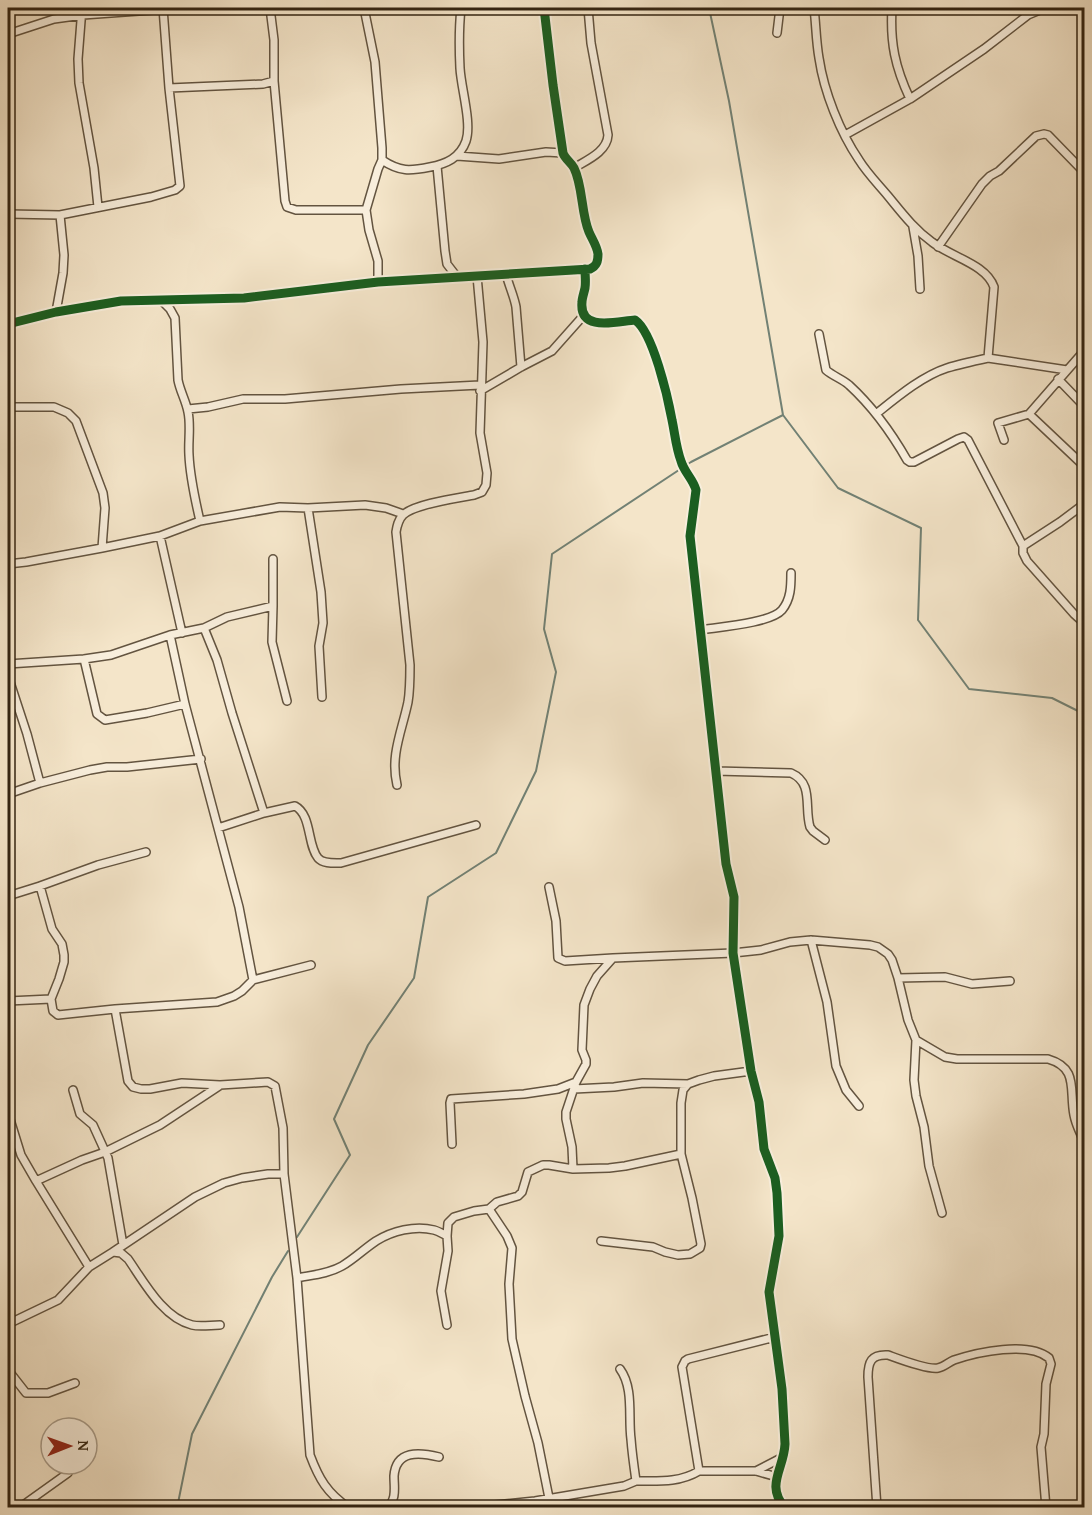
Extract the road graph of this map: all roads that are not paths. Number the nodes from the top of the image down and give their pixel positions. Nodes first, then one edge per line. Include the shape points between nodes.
1 (164, 8) edge
2 (270, 8) edge
3 (364, 8) edge
4 (461, 8) edge
5 (544, 8) edge
6 (588, 8) edge
7 (780, 8) edge
8 (814, 8) edge
9 (892, 8) edge
10 (1045, 8) edge
11 (1079, 8) edge
12 (1084, 9) edge
13 (82, 11) edge
14 (1028, 11) edge
15 (777, 33) dead end
16 (8, 34) edge
17 (274, 81) junction
18 (169, 88) junction
19 (910, 99) junction
20 (845, 135) junction
21 (563, 153) junction
22 (457, 156) junction
23 (382, 160) junction
24 (437, 166) junction
25 (574, 168) junction
26 (1084, 172) edge
27 (99, 207) junction
28 (366, 210) junction
29 (8, 214) edge
30 (60, 215) junction
31 (913, 227) junction
32 (938, 247) junction
33 (585, 269) junction
34 (506, 274) junction
35 (477, 276) junction
36 (457, 277) junction
37 (378, 282) junction
38 (920, 290) dead end
39 (161, 300) junction
40 (56, 312) junction
41 (584, 315) junction
42 (8, 324) edge
43 (819, 334) dead end
44 (1084, 351) edge
45 (988, 358) junction
46 (521, 367) junction
47 (1067, 370) junction
48 (1058, 379) junction
49 (480, 388) junction
50 (1084, 406) edge
51 (8, 407) edge
52 (188, 409) junction
53 (876, 414) junction
54 (1029, 414) junction
55 (1004, 440) dead end
56 (1084, 466) edge
57 (1084, 504) edge
58 (309, 508) junction
59 (404, 514) junction
60 (200, 521) junction
61 (160, 536) junction
62 (1023, 546) junction
63 (102, 548) junction
64 (273, 559) dead end
65 (8, 564) edge
66 (791, 573) dead end
67 (273, 606) junction
68 (1084, 623) edge
69 (204, 628) junction
70 (700, 630) junction
71 (182, 633) junction
72 (170, 635) junction
73 (84, 659) junction
74 (8, 664) edge
75 (8, 676) edge
76 (322, 697) dead end
77 (287, 701) dead end
78 (186, 704) junction
79 (201, 759) junction
80 (716, 771) junction
81 (40, 783) junction
82 (397, 785) dead end
83 (8, 794) edge
84 (264, 813) junction
85 (476, 825) dead end
86 (218, 828) junction
87 (825, 840) dead end
88 (146, 852) dead end
89 (40, 886) junction
90 (549, 887) dead end
91 (8, 896) edge
92 (811, 940) junction
93 (733, 954) junction
94 (613, 958) junction
95 (311, 965) dead end
96 (898, 978) junction
97 (253, 980) junction
98 (1010, 981) dead end
99 (51, 999) junction
100 (8, 1001) edge
101 (115, 1009) junction
102 (916, 1040) junction
103 (751, 1071) junction
104 (688, 1084) junction
105 (220, 1085) junction
106 (575, 1086) junction
107 (74, 1090) dead end
108 (859, 1106) dead end
109 (8, 1113) edge
110 (1084, 1143) edge
111 (452, 1144) dead end
112 (105, 1152) junction
113 (681, 1154) junction
114 (573, 1169) junction
115 (284, 1174) junction
116 (36, 1181) junction
117 (489, 1209) junction
118 (942, 1213) dead end
119 (447, 1236) junction
120 (601, 1241) dead end
121 (123, 1245) junction
122 (113, 1252) junction
123 (89, 1267) junction
124 (297, 1278) junction
125 (8, 1323) edge
126 (220, 1325) dead end
127 (447, 1325) dead end
128 (775, 1337) junction
129 (8, 1370) edge
130 (620, 1370) dead end
131 (75, 1383) dead end
132 (439, 1457) dead end
133 (783, 1457) junction
134 (699, 1471) junction
135 (756, 1471) junction
136 (64, 1476) edge
137 (777, 1477) junction
138 (636, 1481) junction
139 (549, 1498) junction
140 (19, 1508) edge
141 (349, 1508) edge
142 (387, 1508) edge
143 (464, 1508) edge
144 (786, 1508) edge
145 (877, 1508) edge
146 (1046, 1508) edge

1 - 13 street
1 - 18 street
2 - 17 street
3 - 23 street via 375,62
4 - 22 street via 460,67 468,129
5 - 21 street
6 - 25 street via 608,141 604,149
7 - 15 street
8 - 20 street via 821,70
9 - 19 street via 896,64
10 - 14 street
11 - 12 street
13 - 16 street
13 - 27 street via 79,83
14 - 19 street via 984,49
17 - 18 street
17 - 28 street via 287,207
18 - 27 street via 180,186 162,194
19 - 20 street
20 - 31 street via 859,161
21 - 22 street via 500,159
21 - 25 street
22 - 24 street
23 - 24 street via 402,170
23 - 28 street
24 - 36 street via 447,264
25 - 33 street via 586,225 598,252 594,267
26 - 32 street via 1048,135 1036,136 982,184
27 - 30 street
28 - 37 street via 378,261
29 - 30 street
30 - 40 street via 64,255
31 - 32 street
31 - 38 street
32 - 45 street via 979,268 991,280 994,287
33 - 34 street
33 - 41 street via 581,305
34 - 35 street
34 - 46 street via 516,307
35 - 36 street
35 - 49 street via 483,342
36 - 37 street
37 - 39 street via 244,298
39 - 40 street via 121,301
39 - 52 street via 175,318 178,380
40 - 42 street
41 - 46 street via 552,351
41 - 70 street via 596,323 635,320 652,346 680,460 696,490 690,536
43 - 53 street via 826,370 848,384
44 - 47 street
45 - 47 street
45 - 53 street via 935,373
46 - 49 street
47 - 48 street
48 - 50 street
48 - 54 street
49 - 52 street via 243,399
49 - 59 street via 480,433 487,473 482,492 412,508
51 - 63 street via 54,407 76,421 103,493
52 - 60 street via 192,485
53 - 62 street via 910,462 958,439 968,440
54 - 55 street via 998,423
54 - 56 street
57 - 62 street
58 - 59 street via 365,505
58 - 60 street via 280,507
58 - 76 street via 321,592
59 - 82 street via 396,532 410,682 394,755
60 - 61 street
61 - 63 street
61 - 71 street
62 - 68 street via 1027,561
63 - 65 street
64 - 67 street
66 - 70 street via 789,595 778,613 765,619
67 - 69 street via 227,617
67 - 77 street via 272,642
69 - 71 street
69 - 84 street
70 - 80 street
71 - 72 street
72 - 73 street via 111,655
72 - 78 street
73 - 74 street
73 - 78 street via 97,714 105,720
75 - 81 street
78 - 79 street
79 - 81 street via 107,767
79 - 86 street
80 - 87 street via 797,776 806,789 810,827
80 - 93 street via 726,864 734,897
81 - 83 street
84 - 85 street via 300,809 317,857 334,863
84 - 86 street
86 - 97 street
88 - 89 street
89 - 91 street
89 - 99 street via 64,955
90 - 94 street via 558,958
92 - 93 street
92 - 96 street via 878,947 888,954
92 - 108 street via 827,1002 836,1066 846,1090
93 - 94 street
93 - 103 street
94 - 106 street via 597,976 584,1005 582,1050 586,1064
95 - 97 street
96 - 98 street via 945,977 972,984
96 - 102 street
97 - 101 street via 234,996 217,1002
99 - 100 street
99 - 101 street via 58,1015
101 - 105 street via 128,1081 133,1087
102 - 110 street via 945,1057 957,1059 1058,1062 1070,1074 1074,1117
102 - 118 street via 916,1096
103 - 104 street
103 - 128 street via 764,1149 777,1193 779,1236 769,1292
104 - 106 street
104 - 113 street via 681,1103
105 - 112 street via 160,1125
105 - 115 street via 268,1082 275,1086 283,1128
106 - 111 street via 451,1099
106 - 114 street via 566,1112
107 - 112 street via 80,1114 93,1125
109 - 116 street via 21,1155
112 - 116 street
112 - 121 street
113 - 114 street via 625,1166
113 - 120 street via 700,1248 678,1255 653,1247
114 - 117 street via 549,1165 534,1169 528,1172 521,1194
115 - 121 street via 224,1183 195,1197
115 - 124 street
116 - 123 street
117 - 119 street via 454,1217 448,1222
117 - 139 street via 512,1248 512,1339
119 - 124 street via 420,1228 401,1230 376,1241 341,1267
119 - 127 street via 441,1291
121 - 122 street
122 - 123 street
122 - 126 street via 128,1259 173,1317 192,1326
123 - 125 street via 58,1300
124 - 141 street via 310,1455 318,1476 336,1499
128 - 133 street via 783,1400
128 - 134 street via 685,1361 684,1385
129 - 131 street via 26,1393 48,1393
130 - 138 street via 628,1385
132 - 142 street via 407,1455 400,1459 394,1473 395,1495
133 - 135 street
133 - 137 street
134 - 135 street
134 - 138 street via 681,1479
135 - 137 street
136 - 140 street
137 - 144 street via 776,1493
138 - 139 street
139 - 143 street
145 - 146 street via 868,1364 874,1357 888,1355 939,1368 953,1361 1012,1348 1041,1353 1051,1364 1041,1447

